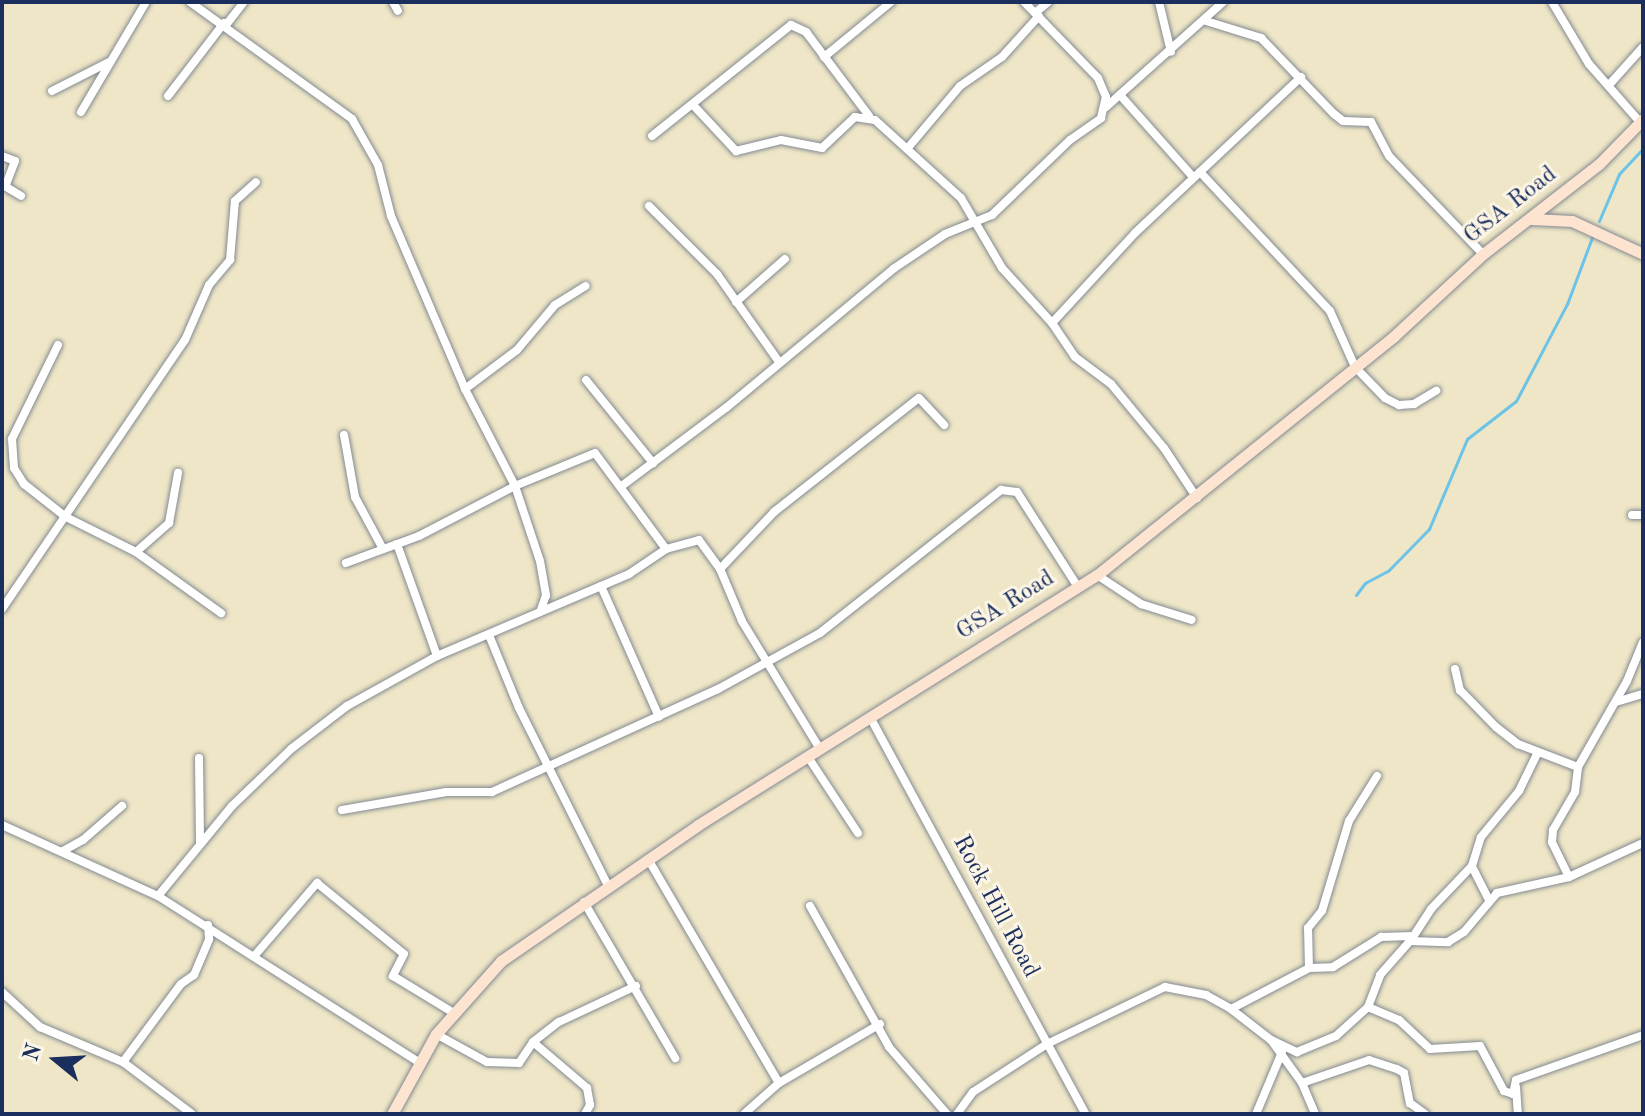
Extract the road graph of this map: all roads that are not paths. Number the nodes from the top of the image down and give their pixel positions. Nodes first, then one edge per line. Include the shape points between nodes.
1 (146, 2) edge
2 (190, 2) edge
3 (244, 2) edge
4 (393, 2) edge
5 (891, 2) edge
6 (1024, 2) edge
7 (1048, 2) edge
8 (1159, 2) edge
9 (1223, 2) edge
10 (1552, 2) edge
11 (398, 11) dead end
12 (1037, 14) junction
13 (1206, 21) junction
14 (225, 24) junction
15 (1643, 47) edge
16 (1171, 52) junction
17 (824, 57) junction
18 (110, 62) junction
19 (1301, 77) junction
20 (1609, 85) junction
21 (52, 91) dead end
22 (1120, 95) junction
23 (168, 96) dead end
24 (694, 106) junction
25 (1106, 107) junction
26 (81, 112) dead end
27 (869, 116) junction
28 (1642, 121) edge
29 (652, 136) dead end
30 (907, 149) junction
31 (2, 156) edge
32 (1196, 175) junction
33 (256, 182) dead end
34 (4, 185) edge
35 (21, 196) dead end
36 (649, 206) dead end
37 (1532, 219) junction
38 (974, 223) junction
39 (1641, 250) edge
40 (1483, 254) junction
41 (785, 259) dead end
42 (585, 286) dead end
43 (736, 302) junction
44 (1052, 323) junction
45 (58, 345) dead end
46 (779, 362) junction
47 (1355, 367) junction
48 (586, 380) dead end
49 (465, 389) junction
50 (1436, 391) dead end
51 (944, 425) dead end
52 (344, 435) dead end
53 (653, 463) junction
54 (178, 473) dead end
55 (623, 485) junction
56 (515, 486) junction
57 (1197, 498) junction
58 (1632, 515) dead end
59 (1643, 515) edge
60 (66, 517) junction
61 (397, 544) junction
62 (383, 549) junction
63 (666, 549) junction
64 (136, 552) junction
65 (346, 563) dead end
66 (720, 569) junction
67 (1097, 575) junction
68 (601, 586) junction
69 (1078, 587) junction
70 (546, 595) junction
71 (554, 606) junction
72 (2, 609) edge
73 (221, 613) dead end
74 (540, 613) junction
75 (1192, 620) dead end
76 (489, 635) junction
77 (1643, 642) edge
78 (437, 656) junction
79 (767, 663) junction
80 (1455, 669) dead end
81 (1643, 694) edge
82 (1616, 702) junction
83 (659, 717) junction
84 (870, 717) junction
85 (820, 749) junction
86 (1538, 752) junction
87 (808, 757) junction
88 (199, 758) dead end
89 (1578, 767) junction
90 (551, 769) junction
91 (1377, 776) dead end
92 (122, 806) dead end
93 (342, 810) dead end
94 (2, 825) edge
95 (858, 833) dead end
96 (1643, 843) edge
97 (200, 844) junction
98 (63, 851) junction
99 (648, 859) junction
100 (1472, 866) junction
101 (1569, 877) junction
102 (608, 886) junction
103 (158, 896) junction
104 (1489, 900) junction
105 (584, 902) junction
106 (810, 906) dead end
107 (208, 925) junction
108 (1412, 938) junction
109 (256, 954) junction
110 (1309, 968) junction
111 (636, 986) junction
112 (2, 992) edge
113 (1368, 1007) junction
114 (1231, 1009) junction
115 (452, 1012) junction
116 (880, 1024) junction
117 (436, 1034) junction
118 (1643, 1035) edge
119 (1271, 1040) junction
120 (533, 1042) junction
121 (1047, 1044) junction
122 (1282, 1052) junction
123 (675, 1058) dead end
124 (123, 1062) junction
125 (420, 1063) junction
126 (1516, 1080) junction
127 (779, 1083) junction
128 (1302, 1083) junction
129 (192, 1114) edge
130 (392, 1114) edge
131 (585, 1114) edge
132 (744, 1114) edge
133 (947, 1114) edge
134 (957, 1114) edge
135 (1086, 1114) edge
136 (1256, 1114) edge
137 (1315, 1114) edge
138 (1425, 1114) edge
139 (1518, 1114) edge

1 - 18 street
2 - 14 street
3 - 14 street
4 - 11 street
5 - 17 street
6 - 12 street
7 - 12 street
8 - 16 street
9 - 13 street
10 - 20 street via 1589,64
12 - 25 street via 1098,78
12 - 30 street via 1002,57 960,86
13 - 16 street
13 - 19 street via 1261,38
14 - 23 street
14 - 49 street via 254,52 352,119 378,165 391,216
15 - 20 street
16 - 22 street
17 - 24 street via 806,32 787,25
17 - 27 street
18 - 21 street
18 - 26 street
19 - 32 street
19 - 40 street via 1343,121 1366,118 1376,127 1389,156
20 - 28 street via 1613,97
22 - 25 street
22 - 32 street
24 - 27 street via 736,151 781,140 822,148 855,117
24 - 29 street
25 - 38 street via 1094,126 1070,140 992,215
27 - 30 street
28 - 37 street, GSA Road
30 - 38 street via 961,198
31 - 34 street via 15,161
32 - 44 street
32 - 47 street via 1330,311
33 - 60 street via 235,201 230,260 209,285 185,340
34 - 35 street
36 - 43 street via 703,259
37 - 39 street via 1572,221
37 - 40 street, GSA Road
38 - 44 street via 1002,268
38 - 46 street via 945,234 893,269
40 - 47 street, GSA Road
41 - 43 street
42 - 49 street via 555,305 517,350
43 - 46 street
44 - 57 street via 1075,357 1111,384
45 - 60 street via 12,439 14,468 24,484
46 - 53 street
47 - 50 street via 1399,405 1414,404
47 - 57 street, GSA Road
48 - 53 street
49 - 56 street
51 - 66 street via 919,398 774,512
52 - 62 street via 355,497
53 - 55 street
54 - 64 street via 169,523
55 - 56 street via 595,453
55 - 63 street
56 - 61 street via 468,514
56 - 70 street
57 - 67 street, GSA Road
58 - 59 street
60 - 64 street
60 - 72 street
61 - 62 street
61 - 78 street
62 - 65 street
63 - 66 street via 699,540
63 - 68 street
64 - 73 street
66 - 79 street
67 - 69 street, GSA Road
67 - 75 street via 1141,604
68 - 71 street
68 - 83 street
69 - 79 street via 1017,492 1001,490 820,633
69 - 84 street, GSA Road
70 - 71 street
70 - 74 street
71 - 74 street
74 - 76 street
76 - 78 street
76 - 90 street
77 - 82 street
78 - 97 street via 375,688 291,749
79 - 83 street
79 - 85 street
80 - 86 street via 1457,685 1480,713 1518,744
81 - 82 street
82 - 89 street
83 - 90 street
84 - 85 street, GSA Road
84 - 121 street, Rock Hill Road
85 - 87 street, GSA Road
86 - 89 street
86 - 100 street via 1519,791 1481,837
87 - 95 street
87 - 99 street, GSA Road
88 - 97 street
89 - 101 street via 1575,792 1552,837
90 - 93 street via 528,772 481,795 458,790
90 - 102 street
91 - 110 street via 1349,821 1322,911 1308,928
92 - 98 street
94 - 98 street
96 - 101 street
97 - 103 street
98 - 103 street
99 - 102 street, GSA Road
99 - 127 street
100 - 104 street
100 - 108 street
101 - 104 street via 1512,888
102 - 105 street, GSA Road
103 - 107 street
104 - 108 street via 1464,932 1448,942
105 - 111 street
105 - 115 street, GSA Road via 501,961
106 - 116 street
107 - 109 street
107 - 124 street via 209,939 194,975 181,984
108 - 110 street via 1381,937 1333,967
108 - 113 street via 1389,961
109 - 115 street via 317,883 404,954 393,976
109 - 125 street
110 - 114 street
111 - 120 street via 574,1012
111 - 123 street
112 - 124 street via 40,1027
113 - 119 street via 1336,1036 1297,1052
113 - 126 street via 1399,1020 1430,1049 1480,1046 1504,1091 1513,1094
114 - 119 street
114 - 121 street via 1206,995 1165,987
115 - 117 street, GSA Road
116 - 127 street
116 - 133 street via 885,1041 916,1084
117 - 120 street via 487,1062 519,1063
117 - 125 street, GSA Road
118 - 126 street
119 - 122 street
120 - 131 street via 587,1088 590,1105
121 - 134 street via 973,1092
121 - 135 street, Rock Hill Road
122 - 128 street
122 - 136 street
124 - 129 street
125 - 130 street, GSA Road
126 - 139 street
127 - 132 street
128 - 137 street
128 - 138 street via 1377,1061 1404,1073 1410,1103

